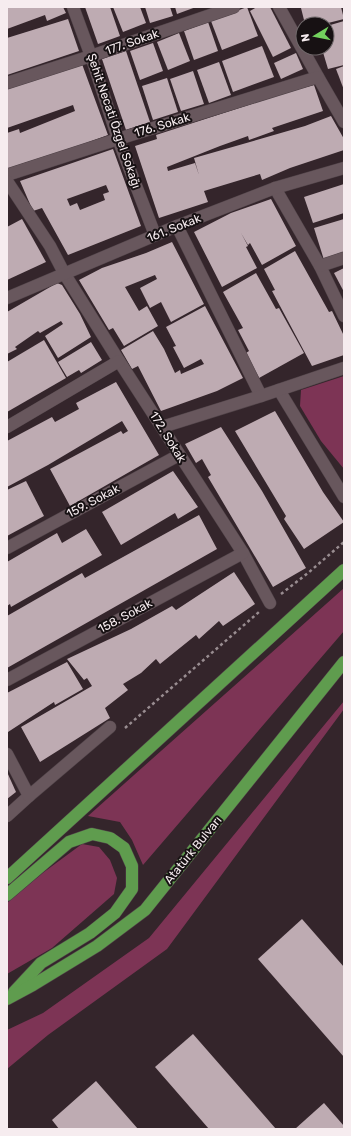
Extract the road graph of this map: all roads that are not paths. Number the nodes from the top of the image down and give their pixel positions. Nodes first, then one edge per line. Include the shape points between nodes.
1 (73, 7) edge
2 (234, 7) edge
3 (279, 7) edge
4 (91, 56) junction
5 (318, 78) junction
6 (7, 83) edge
7 (344, 122) edge
8 (118, 139) junction
9 (344, 168) edge
10 (7, 175) edge
11 (7, 181) edge
12 (275, 188) junction
13 (177, 226) junction
14 (155, 235) junction
15 (344, 258) edge
16 (320, 266) junction
17 (64, 273) junction
18 (7, 298) edge
19 (344, 316) edge
20 (119, 360) junction
21 (344, 368) edge
22 (279, 390) junction
23 (261, 396) junction
24 (7, 427) edge
25 (162, 427) junction
26 (179, 455) junction
27 (344, 497) edge
28 (7, 548) edge
29 (243, 553) junction
30 (344, 570) edge
31 (270, 603) road end
32 (344, 662) edge
33 (7, 680) edge
34 (110, 727) dead end
35 (7, 754) edge
36 (29, 796) junction
37 (7, 816) edge
38 (7, 878) edge
39 (7, 895) edge
40 (7, 998) edge

1 - 4 street, Şehit Necati Özgel Sokağı
2 - 4 street, 177. Sokak
3 - 5 street
4 - 6 street, 177. Sokak
4 - 8 street, Şehit Necati Özgel Sokağı
5 - 7 street
5 - 8 street, 176. Sokak
8 - 10 street, 176. Sokak
8 - 14 street, Şehit Necati Özgel Sokağı
9 - 12 street, 161. Sokak
11 - 17 street, 172. Sokak via 50,246
12 - 13 street, 161. Sokak
12 - 16 street
13 - 14 street, 161. Sokak
13 - 23 street
14 - 17 street, 161. Sokak
15 - 16 street
16 - 19 street
17 - 18 street, 161. Sokak
17 - 20 street, 172. Sokak
20 - 24 street
20 - 25 street, 172. Sokak
21 - 22 street
22 - 23 street
22 - 27 street
23 - 25 street
25 - 26 street, 172. Sokak
26 - 28 street, 159. Sokak
26 - 29 street, 172. Sokak
29 - 31 street, 172. Sokak
29 - 33 street, 158. Sokak
30 - 38 highway
32 - 40 highway, Atatürk Bulvarı via 145,910 96,946
34 - 36 street
35 - 36 street
36 - 37 street
39 - 40 highway via 70,842 92,834 110,838 124,848 132,866 132,889 115,913 90,933 41,963

